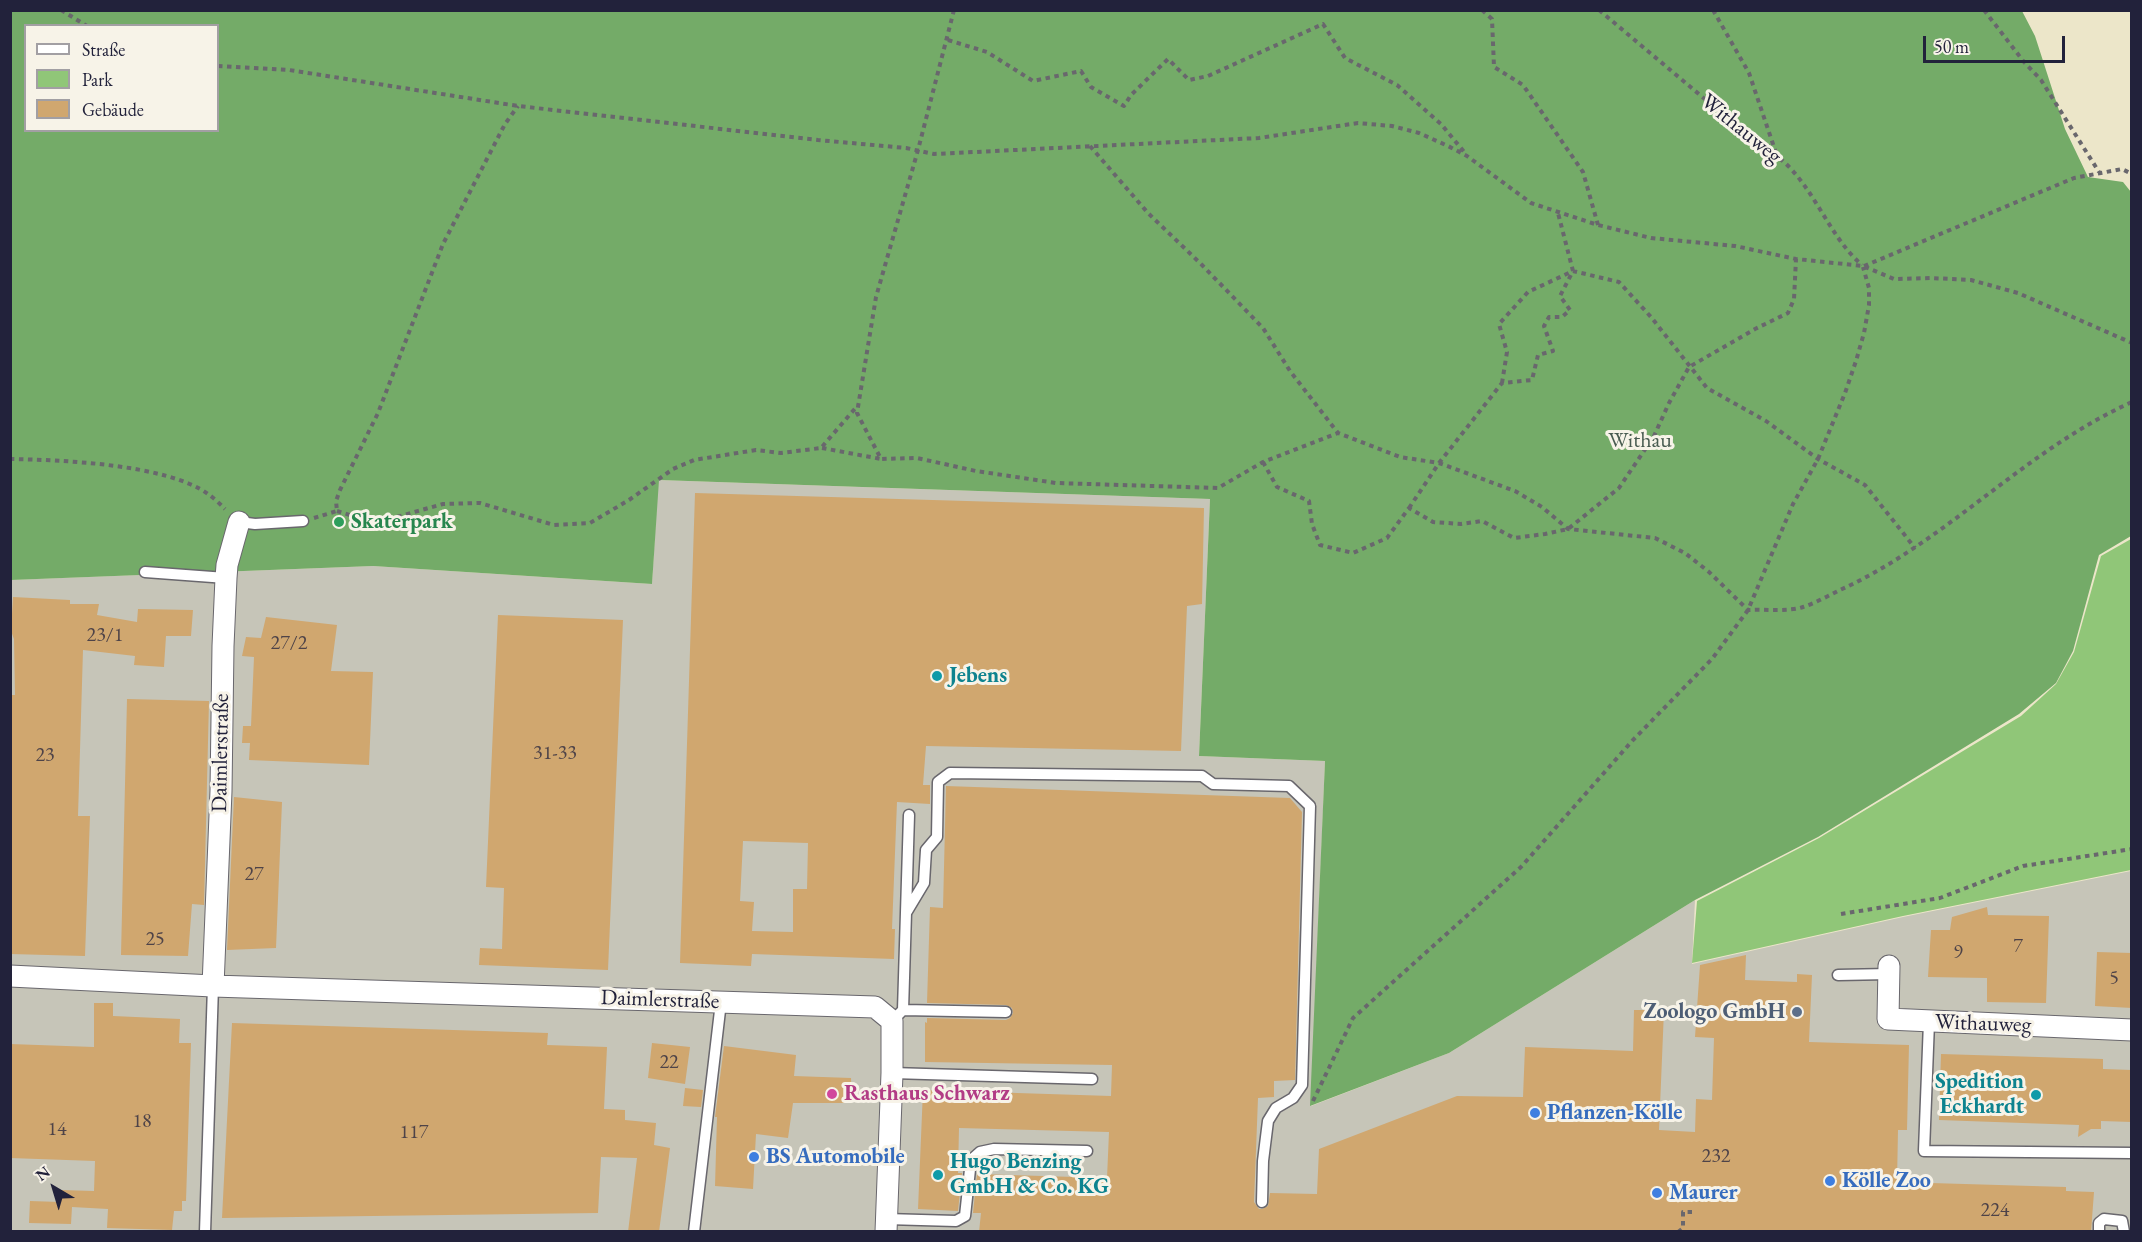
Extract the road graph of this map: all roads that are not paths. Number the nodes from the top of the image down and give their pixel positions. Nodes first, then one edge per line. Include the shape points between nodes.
1 (303, 521) road end
2 (239, 522) joint
3 (145, 572) dead end
4 (226, 578) junction
5 (909, 815) dead end
6 (906, 913) junction
7 (1889, 970) joint
8 (1838, 975) dead end
9 (10, 976) edge
10 (213, 986) junction
11 (722, 1002) junction
12 (1006, 1011) dead end
13 (897, 1015) junction
14 (1929, 1022) junction
15 (2132, 1030) edge
16 (892, 1073) junction
17 (1092, 1079) dead end
18 (1087, 1151) dead end
19 (2132, 1153) edge
20 (1262, 1202) dead end
21 (886, 1225) edge
22 (205, 1232) edge
23 (694, 1232) edge
24 (2098, 1232) edge
25 (2124, 1232) edge

1 - 2 lane
2 - 4 street, Daimlerstraße
3 - 4 lane
4 - 10 street, Daimlerstraße
5 - 6 lane
6 - 13 lane
6 - 20 lane via 924,883 926,850 937,837 938,782 950,773 1202,776 1213,784 1289,786 1310,806 1302,1085 1293,1098 1276,1108 1268,1121
7 - 8 lane
7 - 14 street, Withauweg via 1888,1020
9 - 10 street, Daimlerstraße
10 - 11 street, Daimlerstraße
10 - 22 lane
11 - 13 street, Daimlerstraße via 875,1007
11 - 23 lane
12 - 13 lane
13 - 16 street
14 - 15 street, Withauweg
14 - 19 lane via 1924,1151
16 - 17 lane
16 - 21 street
18 - 21 lane via 980,1152 971,1160 965,1216 956,1221
24 - 25 lane via 2104,1219 2122,1221

